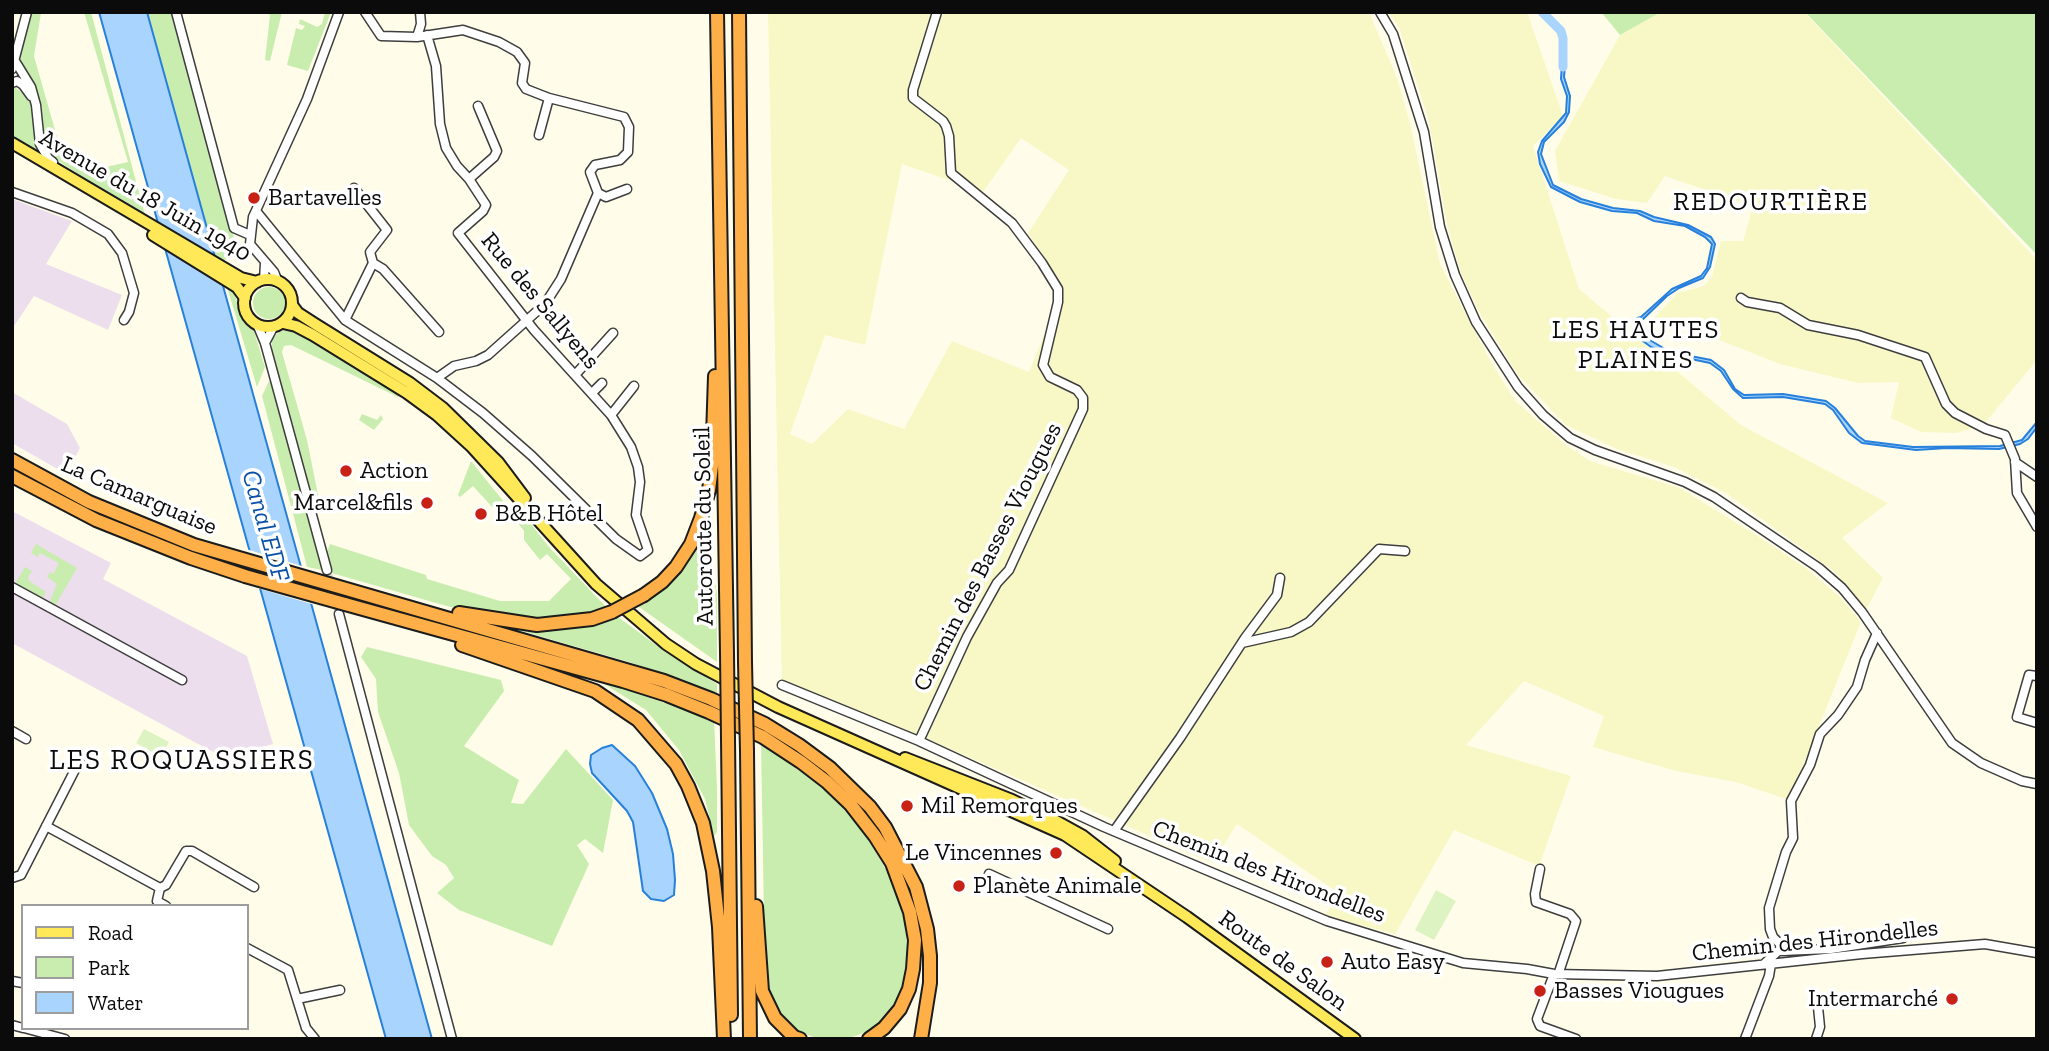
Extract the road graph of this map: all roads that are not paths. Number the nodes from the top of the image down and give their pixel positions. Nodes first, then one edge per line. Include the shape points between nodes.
1 (25, 12) edge
2 (176, 12) edge
3 (338, 12) edge
4 (365, 12) edge
5 (421, 12) edge
6 (717, 12) edge
7 (739, 12) edge
8 (937, 12) edge
9 (1380, 12) edge
10 (427, 35) junction
11 (417, 37) junction
12 (14, 65) edge
13 (12, 83) edge
14 (549, 97) junction
15 (37, 105) junction
16 (478, 106) dead end
17 (539, 135) dead end
18 (12, 143) edge
19 (12, 150) edge
20 (469, 180) junction
21 (354, 188) dead end
22 (628, 189) dead end
23 (12, 192) edge
24 (598, 193) junction
25 (114, 203) junction
26 (256, 211) junction
27 (250, 235) junction
28 (720, 253) junction
29 (265, 263) junction
30 (373, 263) junction
31 (261, 281) junction
32 (278, 282) junction
33 (239, 283) junction
34 (245, 298) junction
35 (1741, 298) dead end
36 (292, 305) junction
37 (124, 320) dead end
38 (345, 320) junction
39 (528, 321) junction
40 (257, 324) junction
41 (278, 325) junction
42 (439, 332) dead end
43 (613, 333) dead end
44 (265, 343) junction
45 (575, 376) junction
46 (437, 378) junction
47 (602, 383) dead end
48 (634, 386) dead end
49 (592, 393) junction
50 (611, 415) junction
51 (12, 453) edge
52 (12, 460) edge
53 (2015, 462) junction
54 (12, 476) edge
55 (2037, 477) edge
56 (2037, 527) edge
57 (553, 537) junction
58 (1405, 551) dead end
59 (239, 555) junction
60 (319, 577) junction
61 (1280, 578) dead end
62 (12, 587) edge
63 (419, 606) junction
64 (342, 609) junction
65 (390, 617) junction
66 (1877, 633) junction
67 (1242, 643) junction
68 (2037, 676) edge
69 (182, 680) dead end
70 (782, 685) dead end
71 (2037, 723) edge
72 (12, 731) edge
73 (26, 738) dead end
74 (919, 741) junction
75 (872, 747) junction
76 (81, 758) dead end
77 (2037, 784) edge
78 (747, 787) junction
79 (1018, 787) junction
80 (1012, 800) junction
81 (46, 826) junction
82 (1114, 831) junction
83 (1540, 869) dead end
84 (989, 874) dead end
85 (12, 878) edge
86 (254, 887) dead end
87 (160, 888) junction
88 (1146, 888) junction
89 (155, 903) edge
90 (1108, 929) dead end
91 (1903, 938) dead end
92 (248, 949) edge
93 (1780, 951) junction
94 (2037, 953) edge
95 (1767, 964) junction
96 (1557, 973) junction
97 (340, 990) dead end
98 (297, 999) junction
99 (1818, 1007) dead end
100 (40, 1030) edge
101 (65, 1039) edge
102 (315, 1039) edge
103 (452, 1039) edge
104 (723, 1039) edge
105 (731, 1039) edge
106 (750, 1039) edge
107 (800, 1039) edge
108 (869, 1039) edge
109 (921, 1039) edge
110 (1355, 1039) edge
111 (1576, 1039) edge
112 (1745, 1039) edge
113 (1816, 1039) edge

1 - 12 street
2 - 27 street via 234,228
3 - 26 street via 307,99
4 - 11 street via 381,36
5 - 11 street
6 - 28 highway, Autoroute du Soleil
7 - 78 highway, Autoroute du Soleil, bridge
8 - 74 street, Chemin des Basses Viougues via 914,99 946,126 951,173 1012,223 1058,289 1044,365 1050,377 1077,390 1083,409 1009,569 967,637
9 - 66 street via 1392,34 1424,132 1440,227 1455,275 1476,322 1518,387 1570,438 1685,482 1819,568 1842,588
10 - 11 street
10 - 14 street via 463,30 499,42 517,52 525,63 522,83 526,89
10 - 20 street, Rue des Sallyens via 436,66 446,148
12 - 15 street via 31,87
13 - 15 street via 23,85
14 - 17 street
14 - 24 street via 624,117 629,127 628,152 620,160 594,165 590,172
15 - 25 street via 40,144 48,158
16 - 20 street via 497,151
18 - 25 main road, Avenue du 18 Juin 1940
19 - 33 main road, Avenue du 18 Juin 1940
20 - 39 street, Rue des Sallyens via 486,205 458,233
21 - 30 street via 387,230 370,252
22 - 24 street via 606,197
23 - 37 street via 72,213 108,234 122,253 134,293
24 - 39 street via 561,279
25 - 33 main road, Avenue du 18 Juin 1940
26 - 27 street
26 - 38 street
27 - 29 street via 250,244
28 - 63 highway, bridge via 709,490 691,544 676,567 644,595 592,619 537,625
28 - 105 highway, Autoroute du Soleil, bridge
29 - 31 street
29 - 32 street
30 - 38 street
30 - 42 street
31 - 32 main road
31 - 33 main road, Avenue du 18 Juin 1940
31 - 34 main road
32 - 36 main road via 289,291
33 - 34 main road, Avenue du 18 Juin 1940
34 - 40 main road via 247,313
35 - 53 street via 1780,308 1808,325 1858,335 1924,357 1946,404 1955,413 2005,435
36 - 41 main road via 288,318
36 - 57 main road via 443,408 498,462
38 - 46 street
39 - 45 street, Rue des Sallyens
39 - 46 street via 488,355 454,366
40 - 41 main road
40 - 44 street
41 - 44 street
41 - 57 main road via 296,326 313,335 437,415
43 - 45 street
44 - 60 street
45 - 49 street, Rue des Sallyens
46 - 50 street, Rue des Sallyens via 483,412 616,539 640,556 649,550 636,515 638,467
47 - 49 street
48 - 50 street
49 - 50 street, Rue des Sallyens
51 - 59 highway via 121,510
52 - 59 highway, La Camarguaise via 101,507 194,545
53 - 55 street
53 - 56 street via 2017,492
54 - 64 highway, La Camarguaise, bridge via 96,520
57 - 75 main road via 641,625 696,664 778,708
58 - 67 street via 1379,549 1309,622 1291,632
59 - 60 highway
60 - 63 highway
61 - 67 street via 1277,594
62 - 69 street
63 - 109 highway via 711,699 765,724 830,768 885,827 916,887 930,956
64 - 65 highway, La Camarguaise
64 - 103 street
65 - 104 highway via 595,691 638,720 666,750 703,823 713,872
65 - 108 highway via 667,695 763,737 827,782 875,836 900,883 912,921 914,969 909,989 900,1009
66 - 77 street via 1952,743 1980,763
66 - 93 street via 1857,687 1820,734 1791,802 1793,838 1769,908 1770,929 1782,944
67 - 82 street
68 - 71 street via 2029,675 2017,717
70 - 74 street, Chemin des Hirondelles
72 - 73 street
74 - 79 street, Chemin des Hirondelles
75 - 80 main road
75 - 88 main road via 1051,828
76 - 81 street
78 - 106 highway, Autoroute du Soleil
78 - 107 highway via 762,991 775,1018
79 - 80 street
79 - 82 street, Chemin des Hirondelles
80 - 88 main road via 1083,835
81 - 85 street via 21,875
81 - 87 street
82 - 96 street, Chemin des Hirondelles via 1327,920 1463,963
83 - 96 street via 1536,902 1570,915 1576,922
84 - 90 street
86 - 87 street via 186,851
87 - 89 street
88 - 110 main road, Route de Salon
91 - 93 street
92 - 98 street via 288,970
93 - 95 street
94 - 95 street, Chemin des Hirondelles via 1985,944
95 - 96 street, Chemin des Hirondelles via 1657,976
95 - 112 street via 1769,976
96 - 111 street via 1537,1019 1540,1027
97 - 98 street
98 - 102 street via 306,1028
99 - 113 street
100 - 101 street

